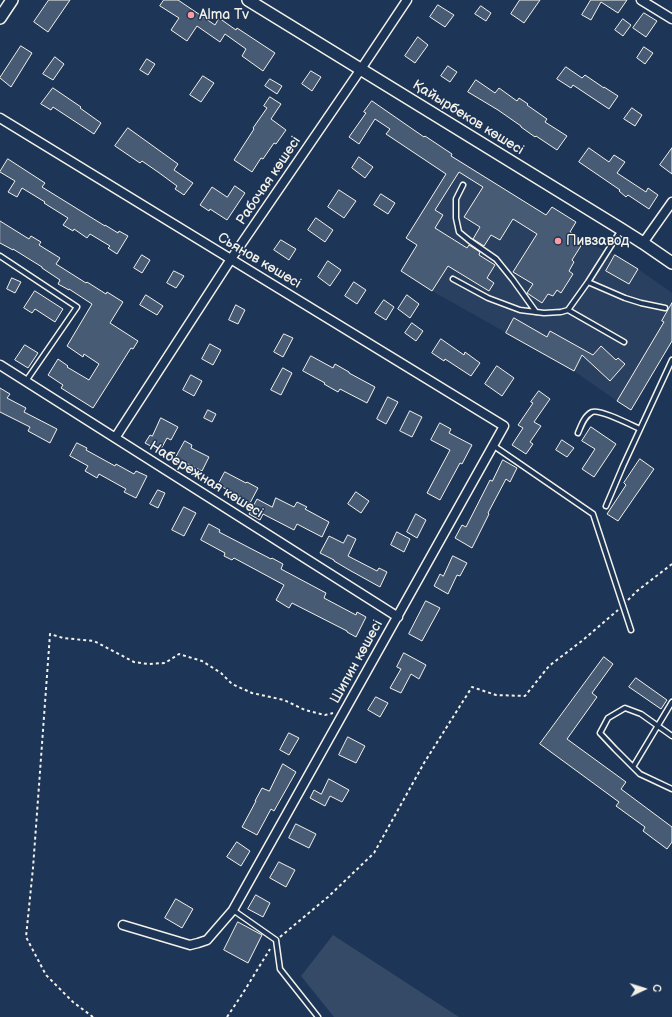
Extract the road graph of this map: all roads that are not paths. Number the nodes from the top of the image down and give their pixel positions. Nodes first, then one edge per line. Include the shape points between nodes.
1 (12, 0) edge
2 (248, 0) edge
3 (407, 0) edge
4 (641, 0) edge
5 (0, 18) edge
6 (672, 19) edge
7 (361, 69) junction
8 (0, 118) edge
9 (463, 185) dead end
10 (672, 202) edge
11 (621, 229) junction
12 (644, 243) junction
13 (0, 256) edge
14 (231, 259) junction
15 (672, 263) edge
16 (453, 278) dead end
17 (588, 282) junction
18 (665, 308) dead end
19 (568, 310) junction
20 (536, 312) junction
21 (624, 342) dead end
22 (672, 360) edge
23 (0, 365) edge
24 (26, 382) junction
25 (504, 426) joint
26 (640, 429) junction
27 (578, 433) dead end
28 (115, 438) junction
29 (494, 446) junction
30 (606, 506) dead end
31 (398, 617) junction
32 (631, 630) dead end
33 (672, 702) edge
34 (658, 726) junction
35 (672, 736) edge
36 (633, 767) junction
37 (672, 789) edge
38 (233, 910) junction
39 (123, 925) dead end
40 (318, 1017) edge

1 - 5 main road
2 - 7 main road, Қайырбеков көшесі
3 - 7 street, Рабочая көшесі
4 - 6 street
7 - 11 main road, Қайырбеков көшесі
7 - 14 street, Рабочая көшесі
8 - 14 street, Сьянов көшесі
9 - 20 lane via 456,199 459,232 496,259
10 - 12 street
11 - 12 main road, Қайырбеков көшесі
11 - 17 lane
12 - 15 main road, Қайырбеков көшесі
13 - 24 lane via 77,307
14 - 25 street, Сьянов көшесі
14 - 28 street, Рабочая көшесі
16 - 20 lane via 488,298 520,310
17 - 18 lane via 625,298
17 - 19 lane
19 - 20 lane
19 - 21 lane
22 - 26 lane
23 - 24 street, Набережная көшесі
24 - 28 street, Набережная көшесі
25 - 29 street, Шипин көшесі
26 - 27 lane via 597,411 590,413 583,420
26 - 30 lane
28 - 31 street, Набережная көшесі
29 - 31 street, Шипин көшесі
29 - 32 lane via 593,514
31 - 38 street, Шипин көшесі
33 - 34 lane
34 - 35 lane
34 - 36 lane
34 - 36 lane via 641,714 624,708 608,718 600,733
36 - 37 lane via 640,774
38 - 39 street, Шипин көшесі via 207,940 198,943 190,944
38 - 40 lane via 276,940 280,969

